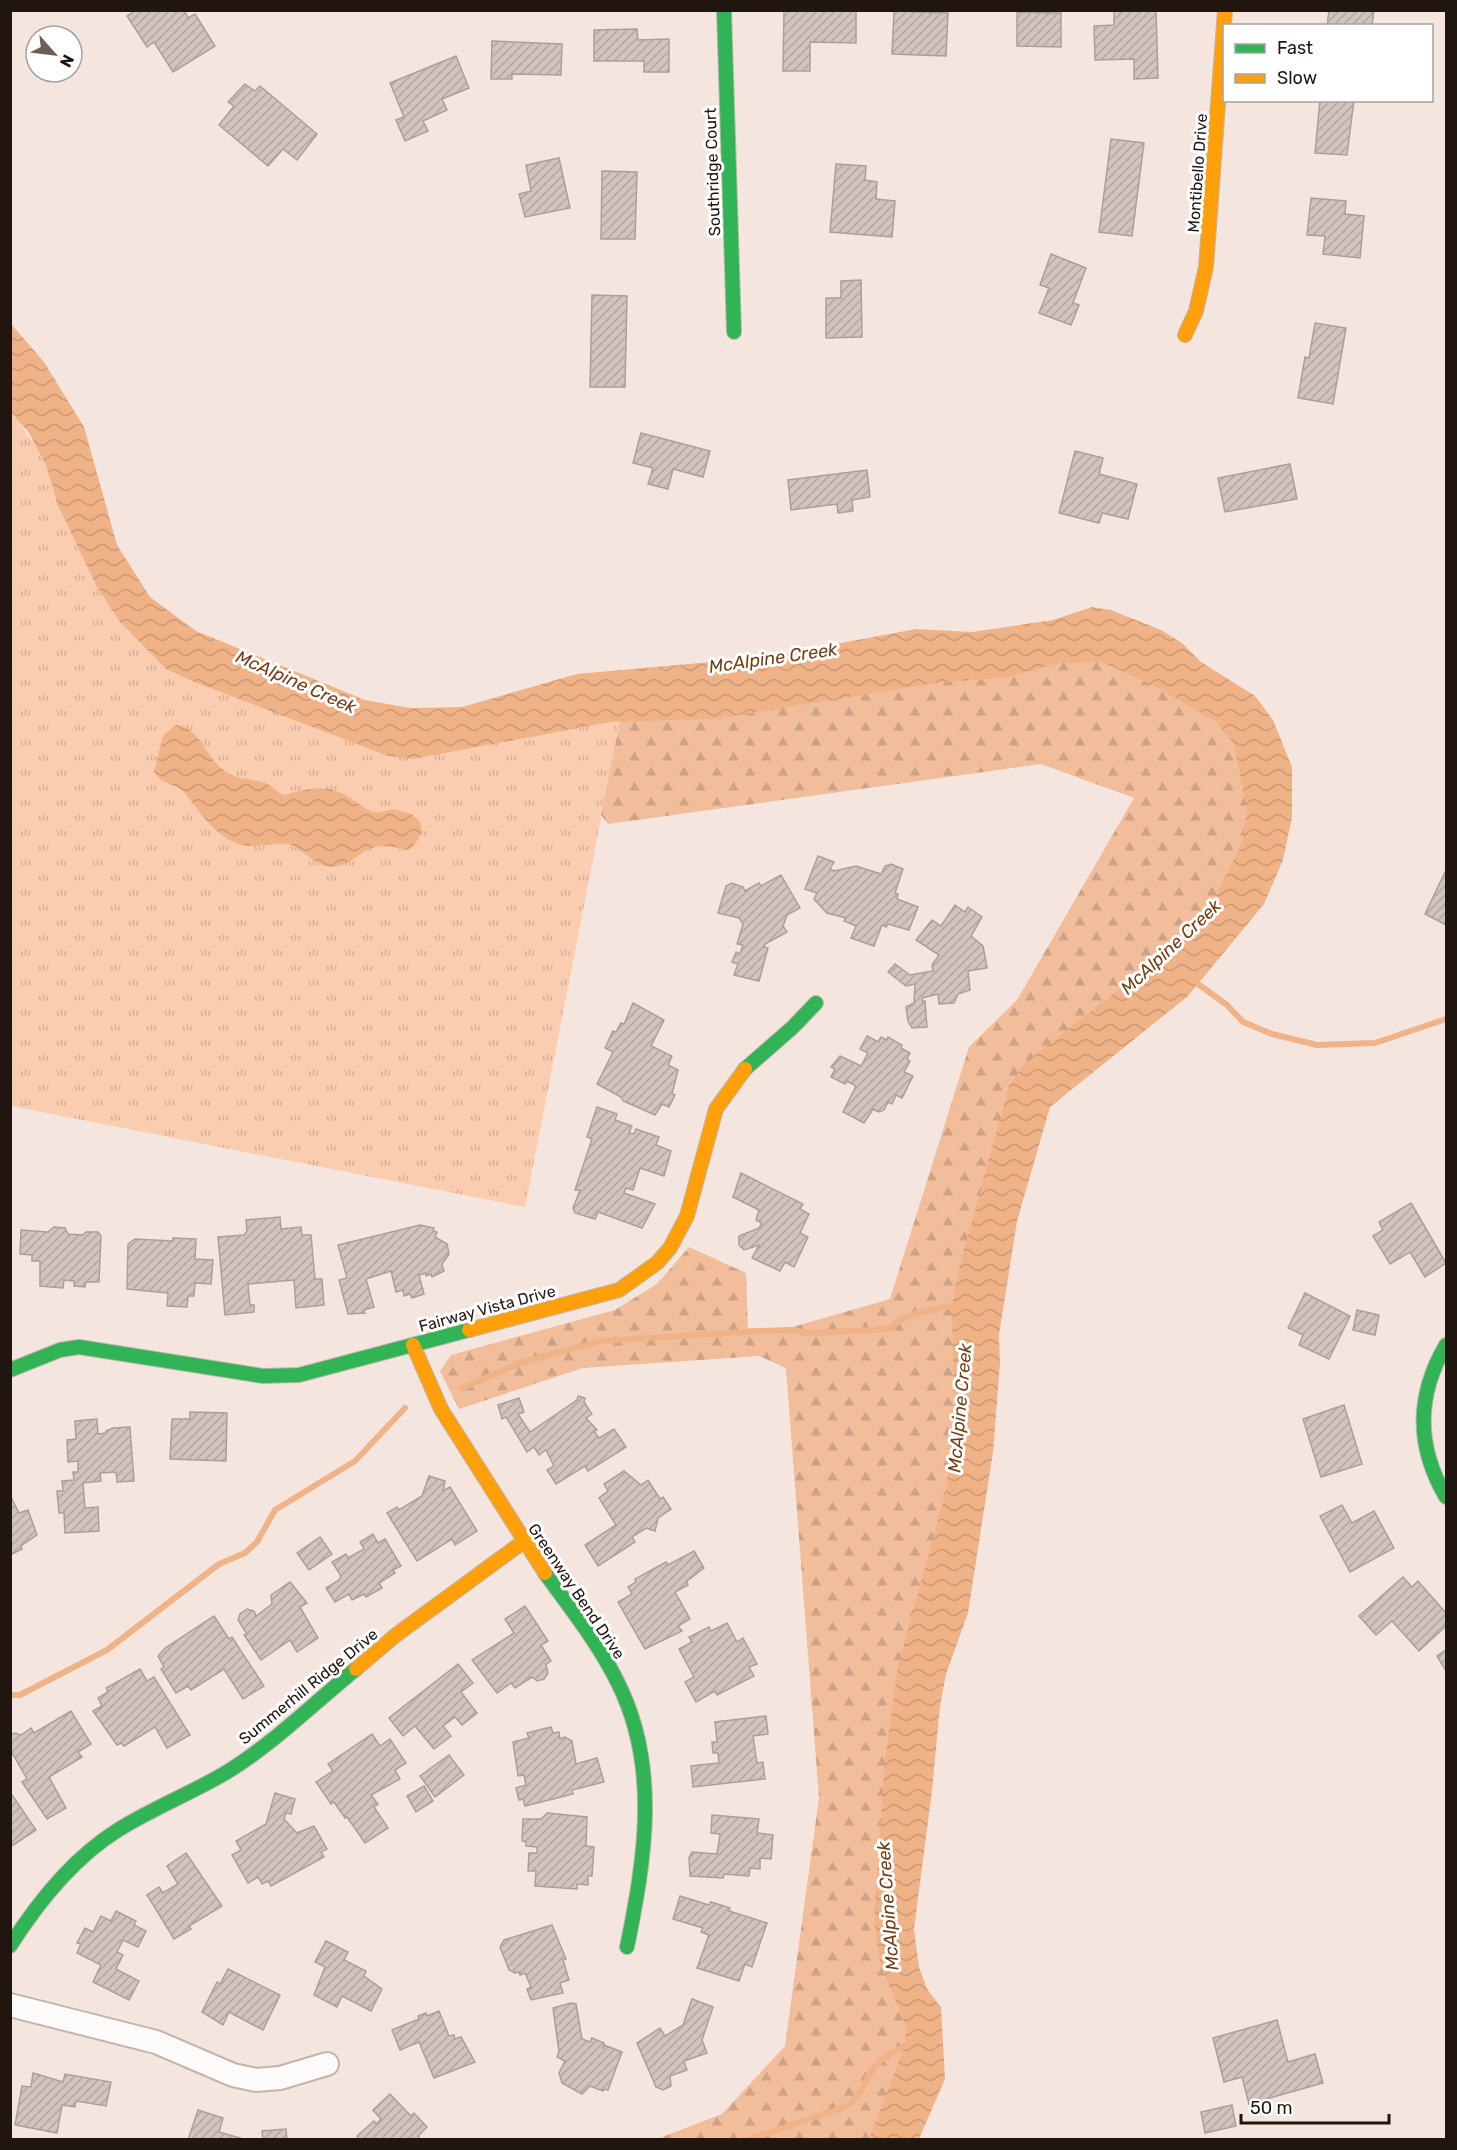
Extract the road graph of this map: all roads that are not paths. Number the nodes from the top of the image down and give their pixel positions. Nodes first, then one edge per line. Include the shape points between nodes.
1 (724, 10) edge
2 (1223, 37) edge
3 (734, 332) dead end
4 (1185, 335) dead end
5 (816, 1003) dead end
6 (413, 1345) junction
7 (1446, 1345) edge
8 (10, 1370) edge
9 (1446, 1497) edge
10 (523, 1542) junction
11 (10, 1946) edge
12 (627, 1947) dead end
13 (10, 2005) edge
14 (327, 2064) dead end

1 - 3 street, Southridge Court
2 - 4 street, Montibello Drive via 1206,267 1196,312
5 - 6 street, Fairway Vista Drive via 789,1034 748,1064 723,1095 709,1129 688,1217 658,1264 619,1290
6 - 8 street, Fairway Vista Drive via 281,1378 79,1347 60,1350
6 - 10 street, Greenway Bend Drive via 432,1395
7 - 9 street via 1428,1379 1421,1425 1425,1454
10 - 11 street, Summerhill Ridge Drive via 396,1635 228,1771 117,1830 78,1861 32,1911
10 - 12 street, Greenway Bend Drive via 608,1665 629,1706 638,1737 646,1799
13 - 14 street via 156,2042 233,2075 256,2080 296,2075

